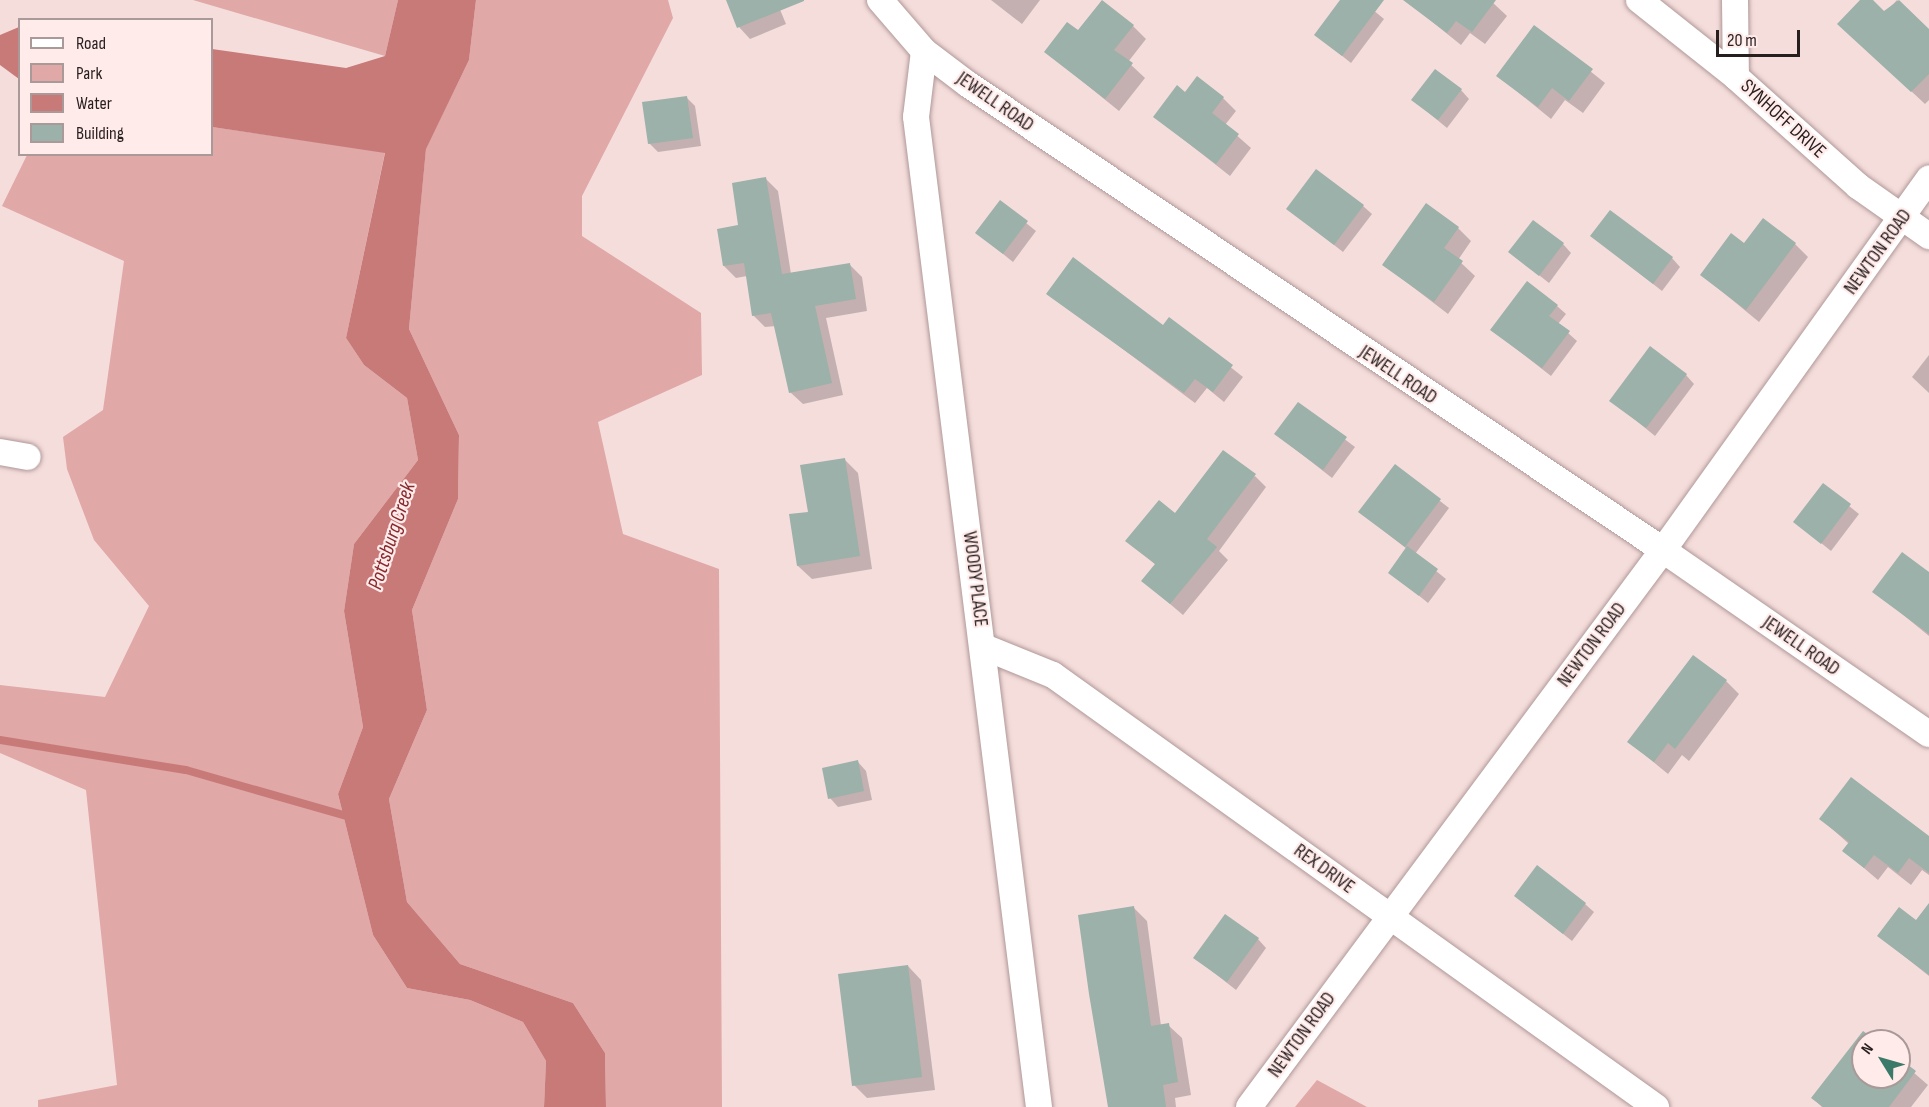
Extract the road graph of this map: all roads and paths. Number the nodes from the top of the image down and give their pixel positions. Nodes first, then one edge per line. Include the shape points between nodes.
1 (880, 0) edge
2 (1639, 0) edge
3 (1735, 0) edge
4 (924, 51) junction
5 (1736, 77) junction
6 (1929, 180) edge
7 (1902, 219) junction
8 (1929, 236) edge
9 (0, 453) edge
10 (28, 457) dead end
11 (1663, 550) junction
12 (984, 646) junction
13 (1929, 734) edge
14 (1389, 916) junction
15 (1039, 1107) edge
16 (1249, 1107) edge
17 (1656, 1107) edge

1 - 4 street, JEWELL ROAD
2 - 5 street, SYNHOFF DRIVE
3 - 5 street
4 - 11 street, JEWELL ROAD
4 - 12 street, WOODY PLACE via 916,117
5 - 7 street, SYNHOFF DRIVE via 1858,186
6 - 7 street, NEWTON ROAD
7 - 8 street, SYNHOFF DRIVE
7 - 11 street, NEWTON ROAD
9 - 10 street
11 - 13 street, JEWELL ROAD
11 - 14 street, NEWTON ROAD
12 - 14 street, REX DRIVE via 1053,675
12 - 15 street, WOODY PLACE
14 - 16 street, NEWTON ROAD
14 - 17 street, REX DRIVE

